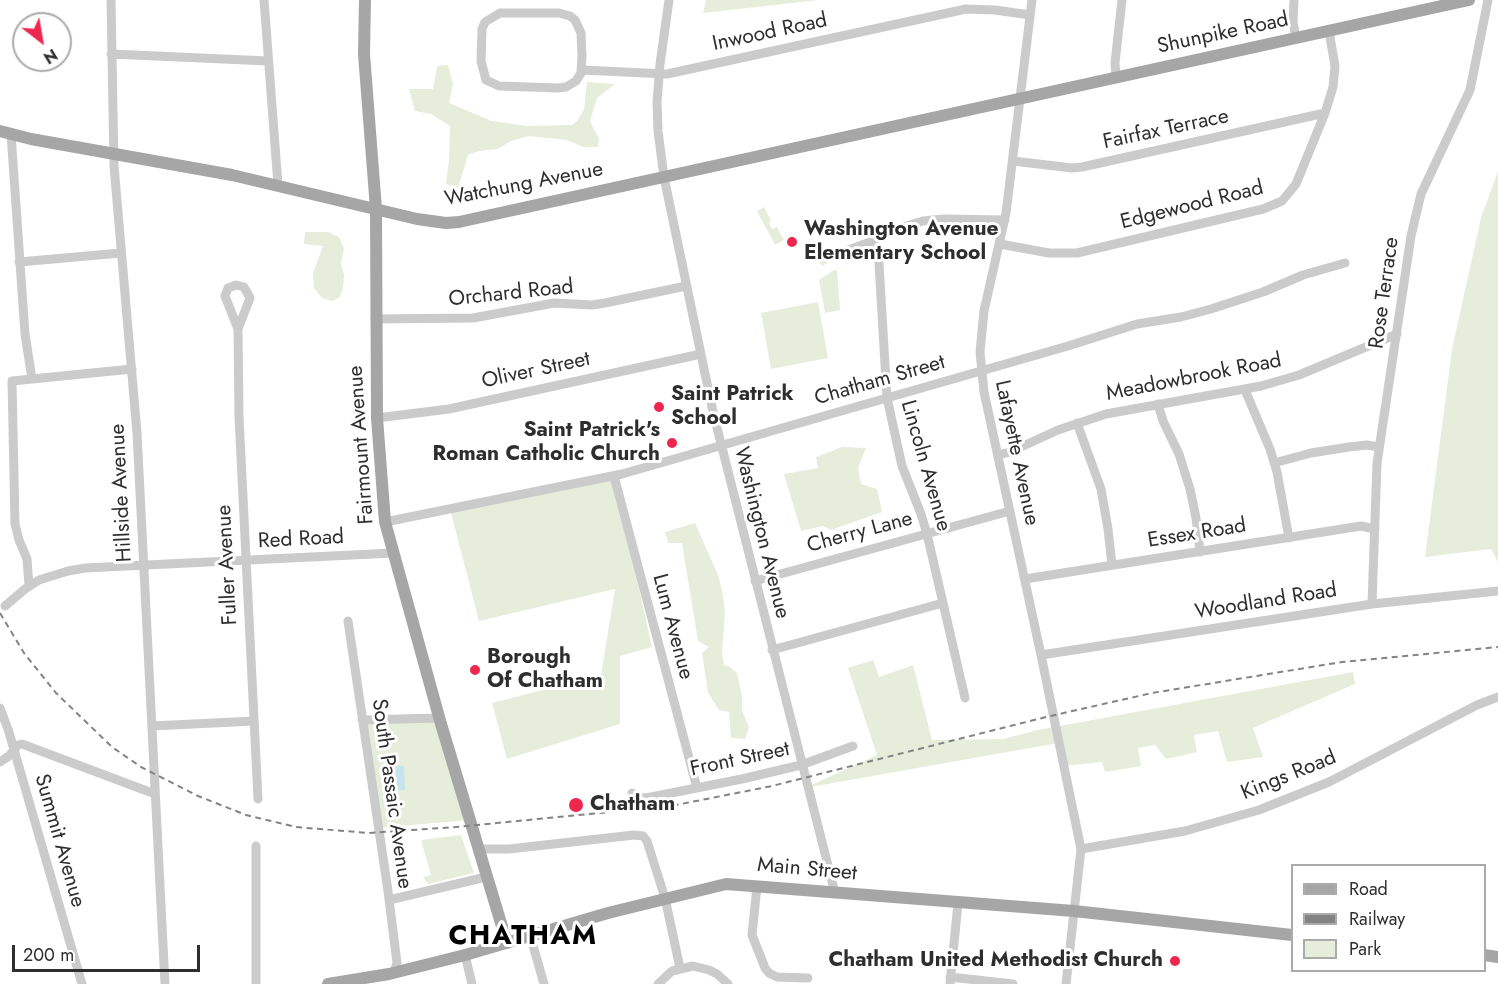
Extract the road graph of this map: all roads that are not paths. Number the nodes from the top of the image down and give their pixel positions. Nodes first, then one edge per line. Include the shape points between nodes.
1 (111, 0) edge
2 (264, 0) edge
3 (365, 0) edge
4 (669, 0) edge
5 (1032, 0) edge
6 (1122, 0) edge
7 (1294, 0) edge
8 (1468, 0) edge
9 (1488, 0) edge
10 (1429, 4) edge
11 (1030, 15) junction
12 (1329, 31) junction
13 (1296, 38) junction
14 (111, 54) junction
15 (268, 61) junction
16 (581, 70) junction
17 (659, 74) junction
18 (1116, 78) junction
19 (1021, 99) junction
20 (1325, 113) junction
21 (5, 133) edge
22 (114, 154) junction
23 (1013, 161) junction
24 (664, 177) junction
25 (278, 185) junction
26 (376, 209) junction
27 (1005, 220) junction
28 (876, 240) junction
29 (1000, 244) junction
30 (122, 253) junction
31 (835, 255) dead end
32 (19, 262) junction
33 (1345, 263) dead end
34 (686, 286) junction
35 (375, 319) junction
36 (238, 329) dead end
37 (1397, 334) junction
38 (701, 354) junction
39 (132, 369) junction
40 (981, 371) junction
41 (32, 379) junction
42 (1245, 390) junction
43 (886, 398) junction
44 (1158, 404) junction
45 (377, 418) junction
46 (1077, 423) junction
47 (721, 445) junction
48 (1380, 447) junction
49 (998, 455) junction
50 (1274, 464) junction
51 (614, 476) junction
52 (1010, 511) junction
53 (385, 522) junction
54 (1375, 529) junction
55 (927, 534) junction
56 (1289, 538) junction
57 (1200, 552) junction
58 (393, 553) junction
59 (246, 560) junction
60 (145, 565) junction
61 (1112, 566) junction
62 (1025, 579) junction
63 (755, 581) junction
64 (29, 586) junction
65 (1498, 591) edge
66 (943, 603) junction
67 (1372, 604) junction
68 (5, 606) dead end
69 (348, 621) dead end
70 (772, 650) junction
71 (1041, 655) junction
72 (1498, 697) edge
73 (965, 698) dead end
74 (0, 708) edge
75 (439, 718) junction
76 (362, 720) junction
77 (254, 721) junction
78 (152, 726) junction
79 (853, 746) dead end
80 (14, 750) junction
81 (0, 762) edge
82 (801, 765) junction
83 (697, 788) junction
84 (155, 794) junction
85 (632, 794) dead end
86 (258, 799) dead end
87 (256, 846) dead end
88 (478, 849) junction
89 (1081, 849) junction
90 (486, 877) junction
91 (757, 886) junction
92 (835, 893) junction
93 (665, 898) junction
94 (389, 900) junction
95 (958, 903) junction
96 (1074, 911) junction
97 (1291, 935) edge
98 (530, 936) junction
99 (507, 943) junction
100 (465, 955) junction
101 (680, 968) junction
102 (394, 978) edge
103 (808, 978) dead end
104 (950, 981) edge
105 (82, 984) edge
106 (165, 984) edge
107 (256, 984) edge
108 (328, 984) edge
109 (472, 984) edge
110 (544, 984) edge
111 (658, 984) edge
112 (728, 984) edge
113 (1013, 984) edge
114 (1066, 984) edge

1 - 14 street, Hillside Avenue
2 - 15 street
3 - 26 main road, Fairmount Avenue via 364,54
4 - 17 street, Washington Avenue
5 - 11 street, Lafayette Avenue
6 - 18 street
7 - 13 street
8 - 10 main road, Shunpike Road
9 - 37 street, Rose Terrace via 1470,90 1418,205
10 - 12 main road, Shunpike Road
11 - 17 street, Inwood Road via 966,9
11 - 19 street, Lafayette Avenue
12 - 13 main road, Shunpike Road
12 - 20 street, Edgewood Road via 1335,66
13 - 18 main road, Shunpike Road
14 - 15 street
14 - 22 street, Hillside Avenue
15 - 25 street
16 - 16 street via 576,81 566,87 489,83 481,61 483,25 500,13 570,16 580,33
16 - 17 street, Inwood Road
17 - 24 street, Washington Avenue via 658,131
18 - 19 main road, Shunpike Road
19 - 23 street, Lafayette Avenue
19 - 24 main road, Watchung Avenue
20 - 23 street, Fairfax Terrace via 1082,167
20 - 29 street, Edgewood Road via 1296,184 1275,206 1077,253 1049,254
21 - 22 main road, Watchung Avenue
21 - 32 street
22 - 25 main road, Watchung Avenue
22 - 30 street, Hillside Avenue
23 - 27 street, Lafayette Avenue
24 - 26 main road, Watchung Avenue via 459,222 436,222
24 - 34 street, Washington Avenue
25 - 26 main road, Watchung Avenue
26 - 35 main road, Fairmount Avenue
27 - 28 street via 922,221
27 - 29 street, Lafayette Avenue
28 - 31 street
28 - 43 street, Lincoln Avenue
29 - 40 street, Lafayette Avenue via 981,330
30 - 32 street
30 - 39 street, Hillside Avenue
32 - 41 street
33 - 40 street, Chatham Street via 1211,309 1137,324
34 - 35 street, Orchard Road via 592,305 554,303 473,318
34 - 38 street, Washington Avenue
35 - 45 main road, Fairmount Avenue
36 - 59 street, Fuller Avenue
37 - 42 street, Meadowbrook Road via 1299,375
37 - 48 street, Rose Terrace
38 - 45 street, Oliver Street via 449,409
38 - 47 street, Washington Avenue
39 - 41 street
39 - 60 street, Hillside Avenue
40 - 43 street, Chatham Street
40 - 49 street, Lafayette Avenue
41 - 64 street via 12,382 15,524 27,559
42 - 44 street, Meadowbrook Road
42 - 50 street
43 - 47 street, Chatham Street
43 - 55 street, Lincoln Avenue via 902,466
44 - 46 street, Meadowbrook Road
44 - 57 street via 1190,489
45 - 53 main road, Fairmount Avenue
46 - 49 street, Meadowbrook Road
46 - 61 street via 1101,489
47 - 51 street, Chatham Street
47 - 63 street, Washington Avenue
48 - 50 street via 1367,445 1311,453
48 - 54 street, Rose Terrace
49 - 52 street, Lafayette Avenue
50 - 56 street
51 - 53 street, Chatham Street
51 - 83 street, Lum Avenue
52 - 55 street, Cherry Lane
52 - 62 street, Lafayette Avenue
53 - 58 main road, Fairmount Avenue
54 - 56 street, Essex Road via 1361,526
54 - 67 street, Rose Terrace
55 - 63 street, Cherry Lane
55 - 66 street, Lincoln Avenue
56 - 57 street, Essex Road
57 - 61 street, Essex Road
58 - 59 street, Red Road
58 - 75 main road, Fairmount Avenue
59 - 60 street, Red Road
59 - 77 street, Fuller Avenue
60 - 64 street, Red Road via 68,571
60 - 78 street, Hillside Avenue
61 - 62 street, Essex Road
62 - 71 street, Lafayette Avenue
63 - 70 street, Washington Avenue
64 - 68 street, Red Road
65 - 67 street, Woodland Road
66 - 70 street
66 - 73 street, Lincoln Avenue
67 - 71 street, Woodland Road
69 - 76 street, South Passaic Avenue
70 - 82 street, Washington Avenue
71 - 89 street, Lafayette Avenue
72 - 89 street, Kings Road via 1329,782 1259,810 1185,831
74 - 80 street, Summit Avenue
75 - 76 street
75 - 88 main road, Fairmount Avenue
76 - 94 street, South Passaic Avenue
77 - 78 street
77 - 86 street, Fuller Avenue
78 - 84 street, Hillside Avenue
79 - 82 street, Front Street
80 - 81 street
80 - 84 street via 22,744 31,746
80 - 105 street, Summit Avenue
82 - 83 street, Front Street
82 - 92 street, Washington Avenue
83 - 85 street, Front Street via 643,798
84 - 106 street, Hillside Avenue
87 - 107 street
88 - 90 main road, Fairmount Avenue
88 - 93 street via 643,836
89 - 96 street, Lafayette Avenue
90 - 94 street
90 - 99 main road, Fairmount Avenue
91 - 92 main road, Main Street
91 - 93 main road, Main Street via 717,885
91 - 103 street via 752,935 765,968 777,977
92 - 95 main road, Main Street
93 - 98 main road, Main Street
93 - 101 street
94 - 102 street, South Passaic Avenue via 397,963
95 - 96 main road, Main Street
95 - 104 street
96 - 97 main road, Main Street
96 - 114 street, Lafayette Avenue
98 - 99 main road, Main Street
98 - 110 street
99 - 100 main road, Main Street
100 - 102 main road, Main Street
100 - 109 street
101 - 111 street
101 - 112 street via 701,967
102 - 108 main road, Main Street
104 - 113 street

